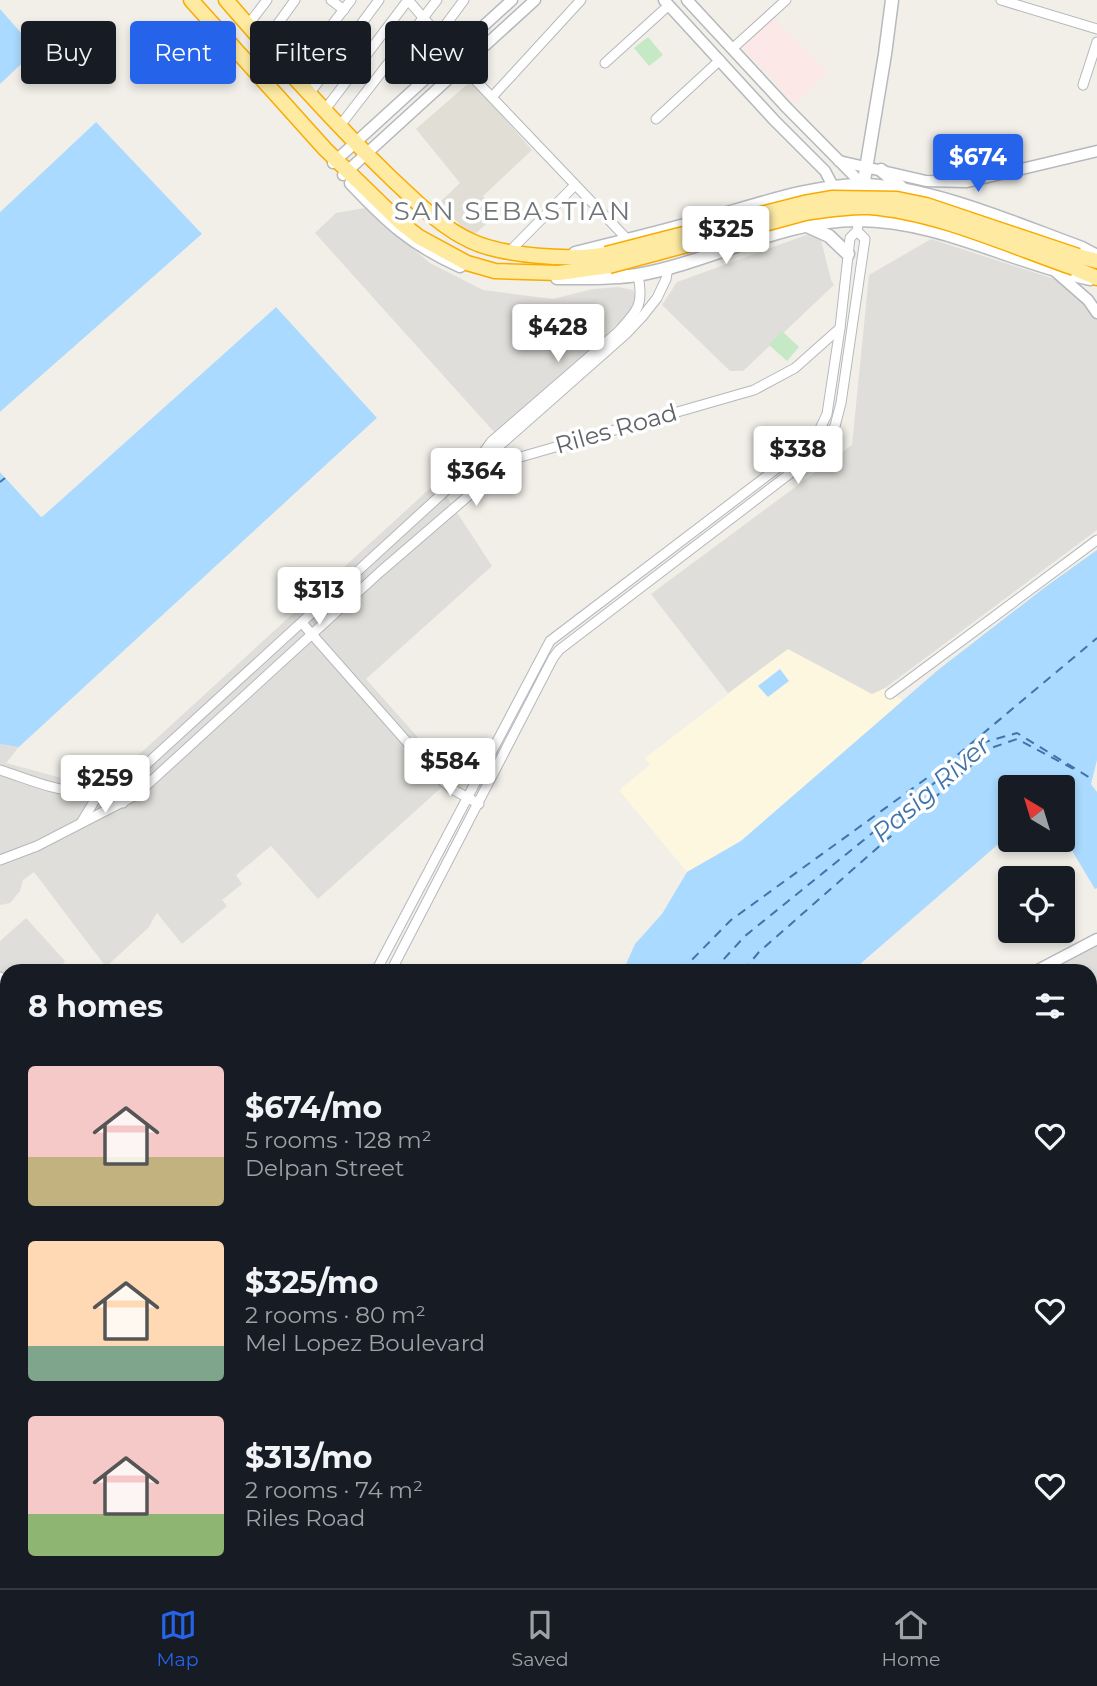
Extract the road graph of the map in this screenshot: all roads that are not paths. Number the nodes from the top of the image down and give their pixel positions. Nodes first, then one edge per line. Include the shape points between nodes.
1 (191, 0) edge
2 (267, 0) edge
3 (295, 0) edge
4 (331, 0) edge
5 (351, 0) edge
6 (379, 0) edge
7 (408, 0) edge
8 (437, 0) edge
9 (464, 0) edge
10 (512, 0) edge
11 (535, 0) edge
12 (581, 0) edge
13 (687, 0) edge
14 (786, 0) edge
15 (892, 0) edge
16 (1001, 0) edge
17 (666, 2) edge
18 (233, 3) edge
19 (344, 10) junction
20 (424, 19) junction
21 (280, 21) edge
22 (336, 21) edge
23 (448, 21) edge
24 (488, 22) edge
25 (248, 24) junction
26 (250, 26) edge
27 (1097, 29) edge
28 (488, 42) edge
29 (1097, 43) edge
30 (732, 49) junction
31 (720, 61) junction
32 (605, 64) dead end
33 (301, 84) edge
34 (420, 84) edge
35 (442, 84) edge
36 (479, 84) edge
37 (1083, 85) dead end
38 (309, 93) junction
39 (492, 97) junction
40 (787, 107) junction
41 (324, 111) junction
42 (656, 118) dead end
43 (774, 120) junction
44 (339, 127) junction
45 (355, 144) junction
46 (1097, 150) edge
47 (366, 154) junction
48 (839, 161) junction
49 (337, 164) junction
50 (866, 168) junction
51 (881, 170) junction
52 (575, 185) junction
53 (863, 185) junction
54 (834, 188) junction
55 (904, 189) junction
56 (795, 195) junction
57 (858, 225) junction
58 (805, 226) junction
59 (628, 240) junction
60 (510, 251) junction
61 (848, 254) junction
62 (558, 257) junction
63 (1097, 259) edge
64 (608, 260) junction
65 (1076, 262) junction
66 (668, 267) junction
67 (1056, 272) junction
68 (638, 275) junction
69 (1097, 279) edge
70 (1097, 313) edge
71 (840, 328) junction
72 (829, 401) junction
73 (841, 403) junction
74 (478, 461) junction
75 (1097, 540) edge
76 (302, 623) junction
77 (312, 634) junction
78 (890, 694) dead end
79 (0, 770) edge
80 (114, 785) junction
81 (101, 790) junction
82 (467, 798) junction
83 (123, 803) junction
84 (479, 804) junction
85 (80, 825) junction
86 (0, 860) edge
87 (416, 895) junction
88 (428, 901) junction
89 (1097, 939) edge
90 (380, 964) edge
91 (395, 964) edge
92 (1049, 964) edge

1 - 49 highway
2 - 25 street
3 - 21 street
4 - 19 street
5 - 19 street
6 - 38 street
7 - 20 street
7 - 41 street
8 - 20 street
9 - 23 street
10 - 24 street
11 - 28 street
12 - 39 street
13 - 30 street
14 - 30 street
15 - 50 main road
16 - 27 street
17 - 31 street
17 - 32 street
18 - 25 highway
19 - 22 street
20 - 44 street
25 - 26 highway
29 - 37 street
30 - 31 street
30 - 40 street
31 - 42 street
31 - 43 street
33 - 38 highway
34 - 45 street
35 - 47 street
36 - 39 street
38 - 41 highway
39 - 52 street
40 - 43 street
40 - 48 street
41 - 44 highway
43 - 54 street via 825,171
44 - 45 highway
45 - 47 highway
45 - 49 street
46 - 51 street via 967,182 926,181
47 - 49 street
47 - 60 highway via 439,221 471,241
48 - 50 street
48 - 53 street
49 - 64 highway via 401,223 467,263 495,271 567,272
49 - 68 main road via 411,240 466,269 494,277 606,279
50 - 51 street
50 - 53 main road
51 - 55 main road
52 - 59 street
52 - 60 street
53 - 54 main road
53 - 55 main road
53 - 57 main road
54 - 56 main road
55 - 63 main road via 1082,248
56 - 58 main road
56 - 59 main road
57 - 58 main road
57 - 61 street
57 - 67 main road via 883,221 934,232
57 - 73 street via 864,239
58 - 61 main road via 829,236
58 - 66 main road
59 - 62 main road
60 - 62 highway
61 - 71 street
62 - 64 highway
63 - 65 highway
64 - 65 highway, bridge via 804,203 866,197 926,205
65 - 69 highway
66 - 68 main road
66 - 74 street via 653,304 626,334
67 - 69 main road
67 - 70 street
68 - 74 street via 642,297 635,314 491,442
71 - 72 street
71 - 77 street, Riles Road via 795,368 754,390 510,460
72 - 73 street
72 - 82 street via 818,433 806,447 550,641
73 - 84 street via 835,426 813,457 559,650
74 - 76 street
75 - 78 street
76 - 77 street
76 - 80 street via 139,771
77 - 82 street via 437,776
77 - 83 street, Riles Road via 157,779
79 - 81 street via 64,790
80 - 81 street
80 - 83 street
81 - 85 street
82 - 84 street
82 - 87 street
83 - 85 street, Riles Road
84 - 88 street
85 - 86 street, Riles Road
87 - 88 street
87 - 90 street
88 - 91 street
89 - 92 street

